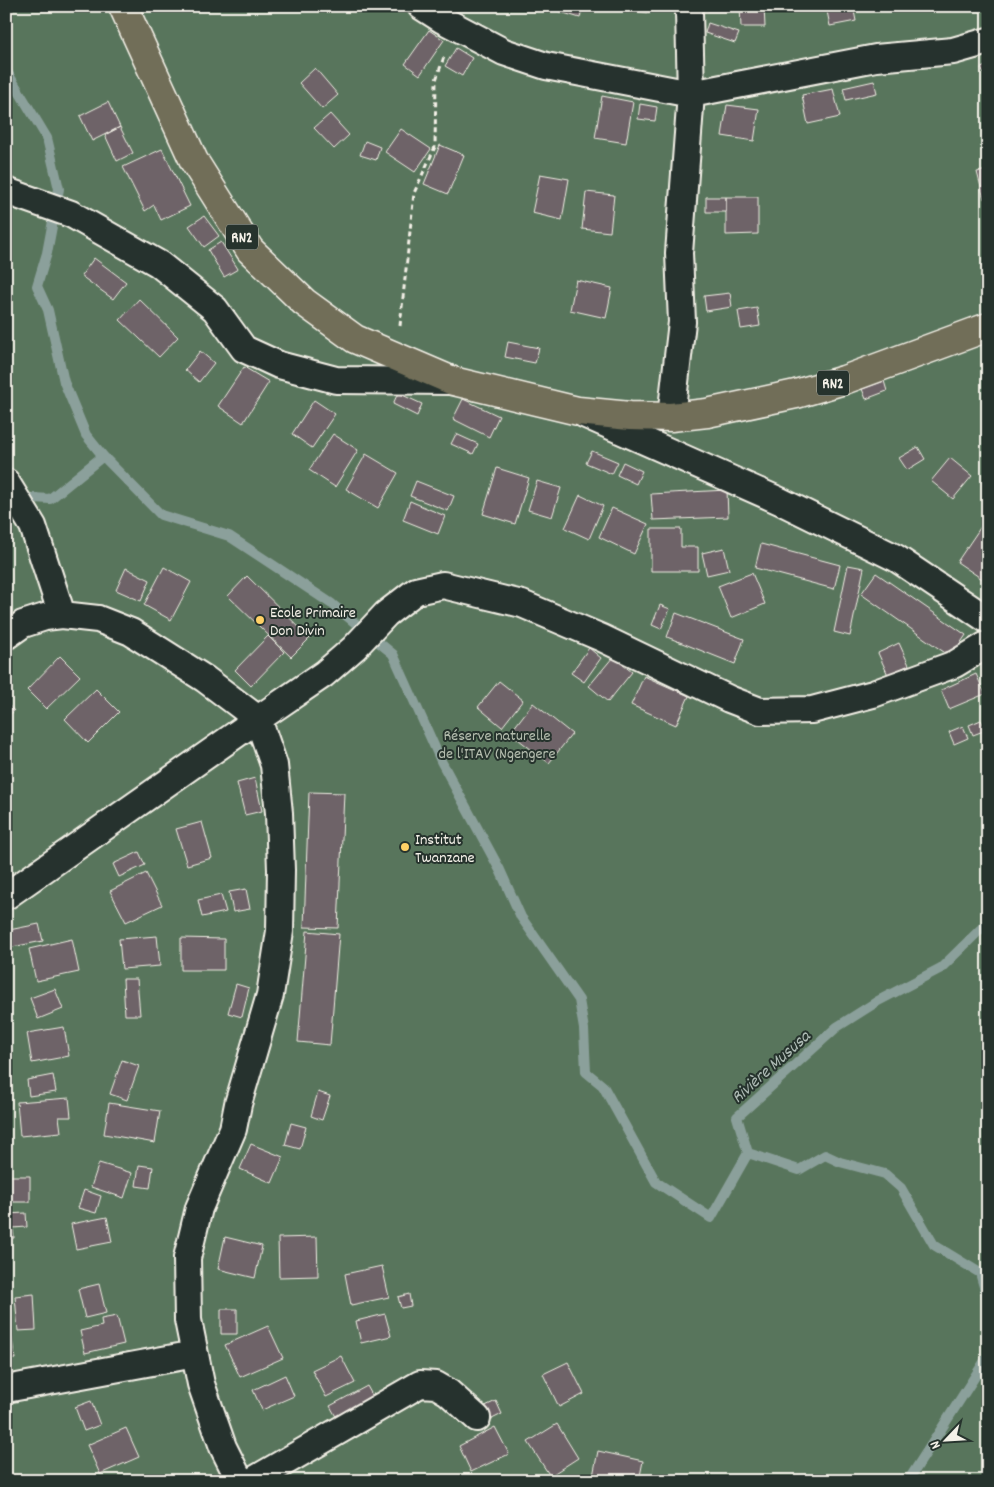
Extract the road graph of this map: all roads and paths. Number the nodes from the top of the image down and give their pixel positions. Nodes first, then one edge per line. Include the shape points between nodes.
1 (123, 6) edge
2 (421, 6) edge
3 (690, 6) edge
4 (443, 20) junction
5 (988, 41) edge
6 (691, 94) junction
7 (15, 194) edge
8 (988, 327) edge
9 (396, 357) junction
10 (453, 381) junction
11 (578, 411) junction
12 (671, 417) junction
13 (6, 482) edge
14 (62, 616) junction
15 (988, 620) edge
16 (6, 636) edge
17 (988, 644) edge
18 (258, 719) junction
19 (6, 896) edge
20 (195, 1354) junction
21 (6, 1388) edge
22 (477, 1418) dead end
23 (240, 1481) edge
24 (252, 1481) edge

1 - 9 highway, RN2 via 194,161 250,250 304,302 355,339
2 - 4 street
3 - 6 street
4 - 6 street via 504,52 546,66
4 - 9 path via 449,41 436,80 435,147 414,193
5 - 6 street via 953,51 876,58
6 - 12 street via 679,253 682,322
7 - 10 street via 71,214 159,264 216,309 244,349 279,365 336,380
8 - 12 highway, RN2 via 844,380 796,394 707,413
9 - 10 highway, RN2
10 - 11 highway, RN2
11 - 12 highway, RN2
11 - 15 street via 780,501 896,558
13 - 14 street via 33,526
14 - 16 street via 23,624
14 - 18 street via 98,619 131,632 205,679
17 - 18 street via 955,664 873,694 812,710 760,711 522,604 443,585 416,591 386,614 324,674
18 - 19 street
18 - 20 street via 276,775 280,931 270,995 233,1129 198,1208 187,1258 188,1320
20 - 21 street
20 - 23 street via 201,1384 223,1447
22 - 24 street via 448,1392 436,1385 420,1384

